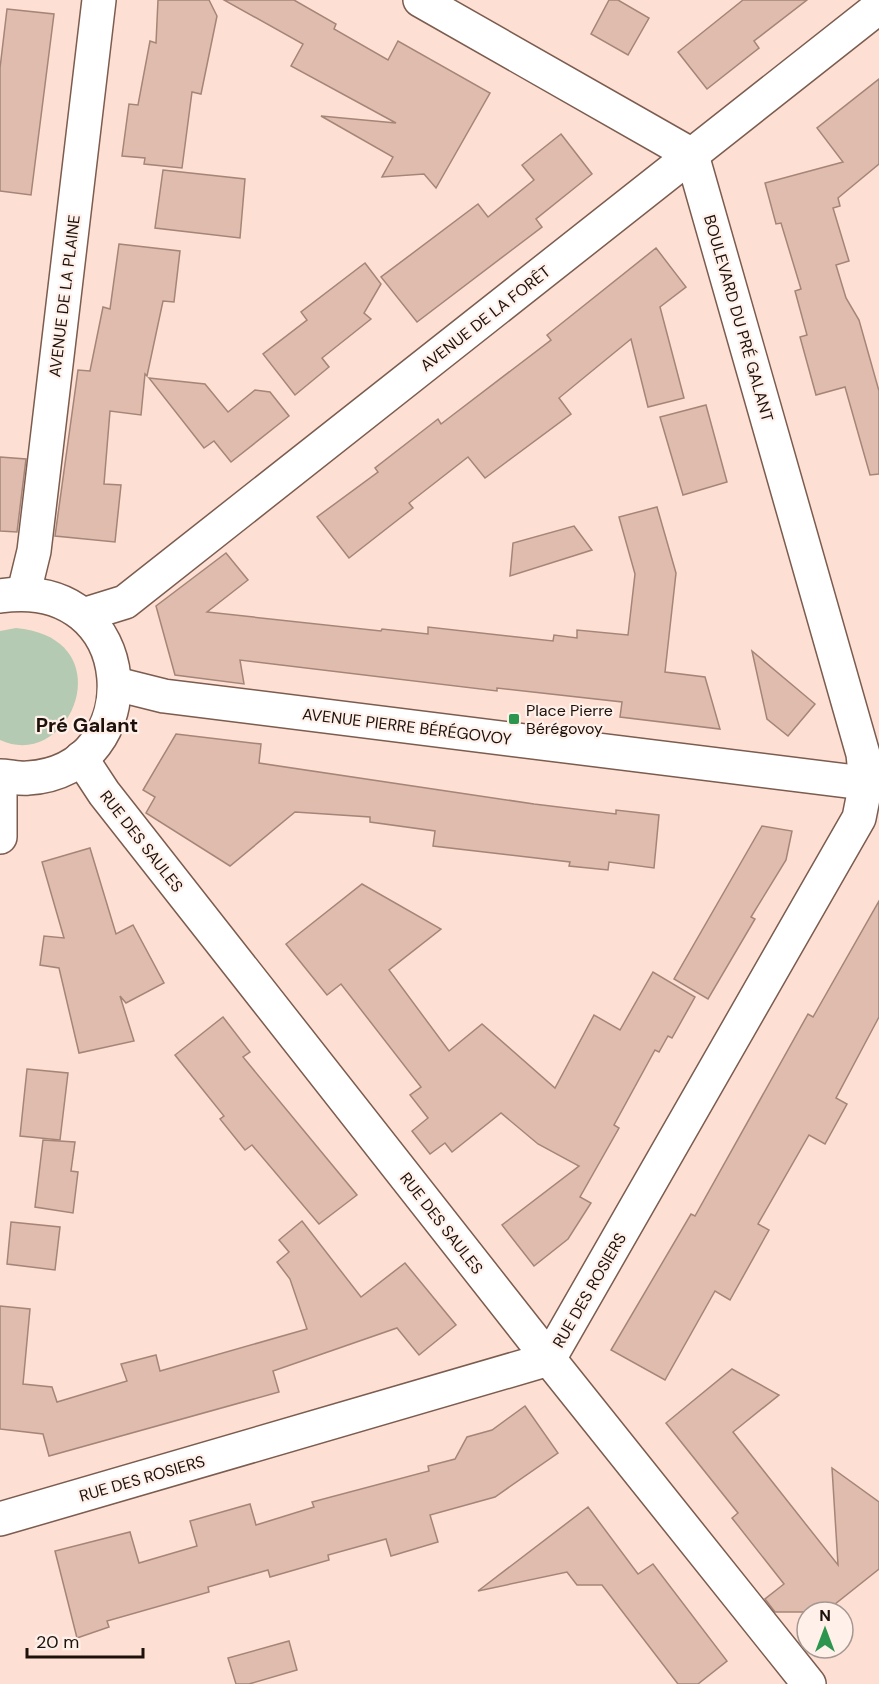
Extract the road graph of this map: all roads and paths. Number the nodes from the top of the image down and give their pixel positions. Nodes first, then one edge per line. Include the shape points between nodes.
1 (99, 0) edge
2 (420, 0) edge
3 (879, 7) edge
4 (692, 155) junction
5 (12, 594) edge
6 (83, 615) junction
7 (116, 684) junction
8 (81, 758) junction
9 (0, 776) edge
10 (873, 784) edge
11 (0, 786) edge
12 (0, 837) edge
13 (549, 1359) junction
14 (0, 1519) edge
15 (809, 1684) edge

1 - 5 street, AVENUE DE LA PLAINE via 35,540
2 - 4 street
3 - 4 street, AVENUE DE LA FORÊT
4 - 6 street, AVENUE DE LA FORÊT via 125,602
4 - 10 street, BOULEVARD DU PRÉ GALANT
5 - 6 street via 56,598
6 - 7 street via 100,634 112,658
7 - 8 street via 112,712 100,737
7 - 10 street, AVENUE PIERRE BÉRÉGOVOY via 164,696
8 - 9 street via 56,772 28,778
8 - 13 street, RUE DES SAULES via 104,793
10 - 13 street, RUE DES ROSIERS via 859,818
11 - 12 street
13 - 14 street, RUE DES ROSIERS
13 - 15 street, RUE DES SAULES

